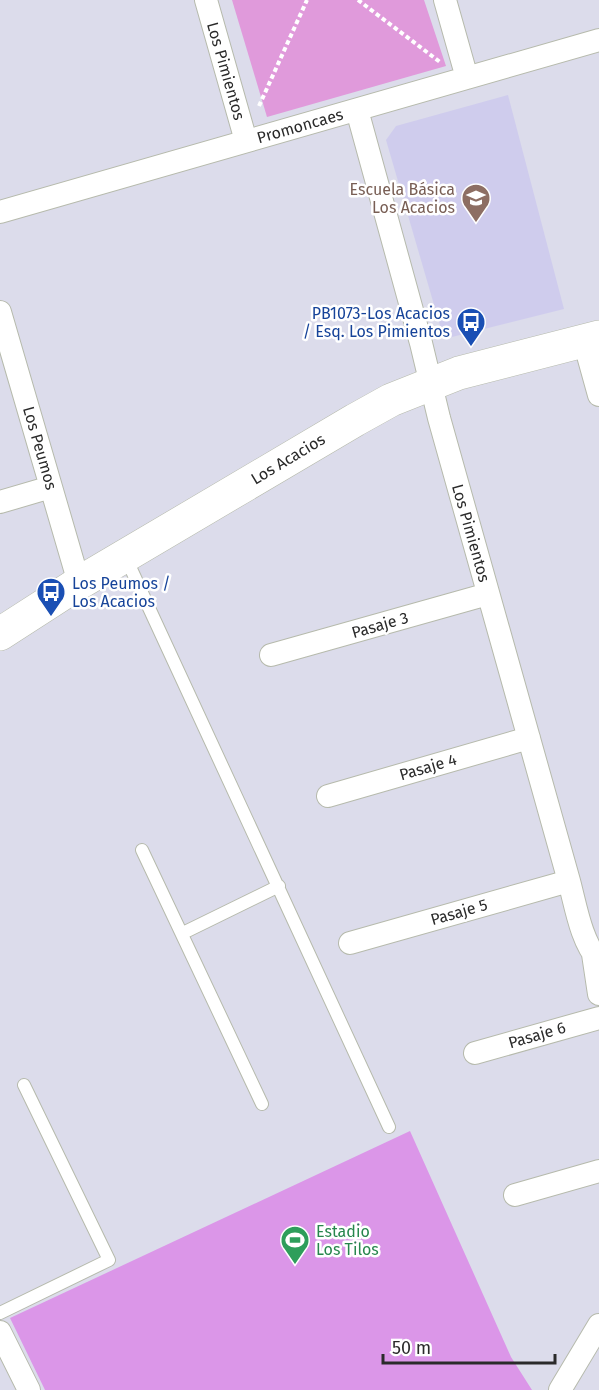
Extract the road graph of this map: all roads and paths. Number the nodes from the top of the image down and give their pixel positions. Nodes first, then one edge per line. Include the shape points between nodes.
1 (206, 0) edge
2 (306, 0) edge
3 (358, 0) edge
4 (445, 0) edge
5 (599, 40) edge
6 (464, 67) junction
7 (357, 110) junction
8 (240, 117) junction
9 (246, 141) junction
10 (0, 212) edge
11 (0, 312) edge
12 (591, 339) edge
13 (431, 383) junction
14 (599, 395) edge
15 (51, 487) junction
16 (0, 502) edge
17 (125, 556) junction
18 (79, 583) junction
19 (488, 594) junction
20 (0, 634) edge
21 (271, 656) dead end
22 (529, 738) junction
23 (328, 796) dead end
24 (142, 850) dead end
25 (569, 881) junction
26 (279, 886) junction
27 (590, 919) edge
28 (183, 933) junction
29 (350, 943) dead end
30 (596, 958) edge
31 (599, 994) edge
32 (599, 1018) edge
33 (475, 1053) dead end
34 (24, 1085) dead end
35 (262, 1104) dead end
36 (389, 1127) dead end
37 (599, 1171) edge
38 (515, 1195) dead end
39 (0, 1313) edge
40 (599, 1325) edge
41 (0, 1332) edge
42 (29, 1390) edge
43 (560, 1390) edge

1 - 8 street, Los Pimientos
2 - 8 path via 257,112
3 - 6 path via 438,63
4 - 6 street
5 - 6 street, Promoncaes
6 - 7 street, Promoncaes
7 - 9 street, Promoncaes
7 - 13 street, Los Pimientos
8 - 9 street, Los Pimientos
9 - 10 street, Promoncaes
11 - 15 street, Los Peumos
12 - 13 street, Los Acacios
12 - 14 street
13 - 17 street, Los Acacios via 355,420
13 - 19 street, Los Pimientos
15 - 16 street
15 - 18 street, Los Peumos
17 - 18 street, Los Acacios
17 - 26 lane
18 - 20 street, Los Acacios
19 - 21 street, Pasaje 3
19 - 22 street, Los Pimientos
22 - 23 street, Pasaje 4
22 - 25 street, Los Pimientos
24 - 28 lane
25 - 27 street, Los Pimientos
25 - 29 street, Pasaje 5
26 - 28 lane
26 - 36 lane
27 - 30 street, Los Pimientos
28 - 35 lane
30 - 31 street, Los Pimientos
32 - 33 street, Pasaje 6
34 - 39 lane via 109,1260
37 - 38 street
40 - 43 street
41 - 42 street

